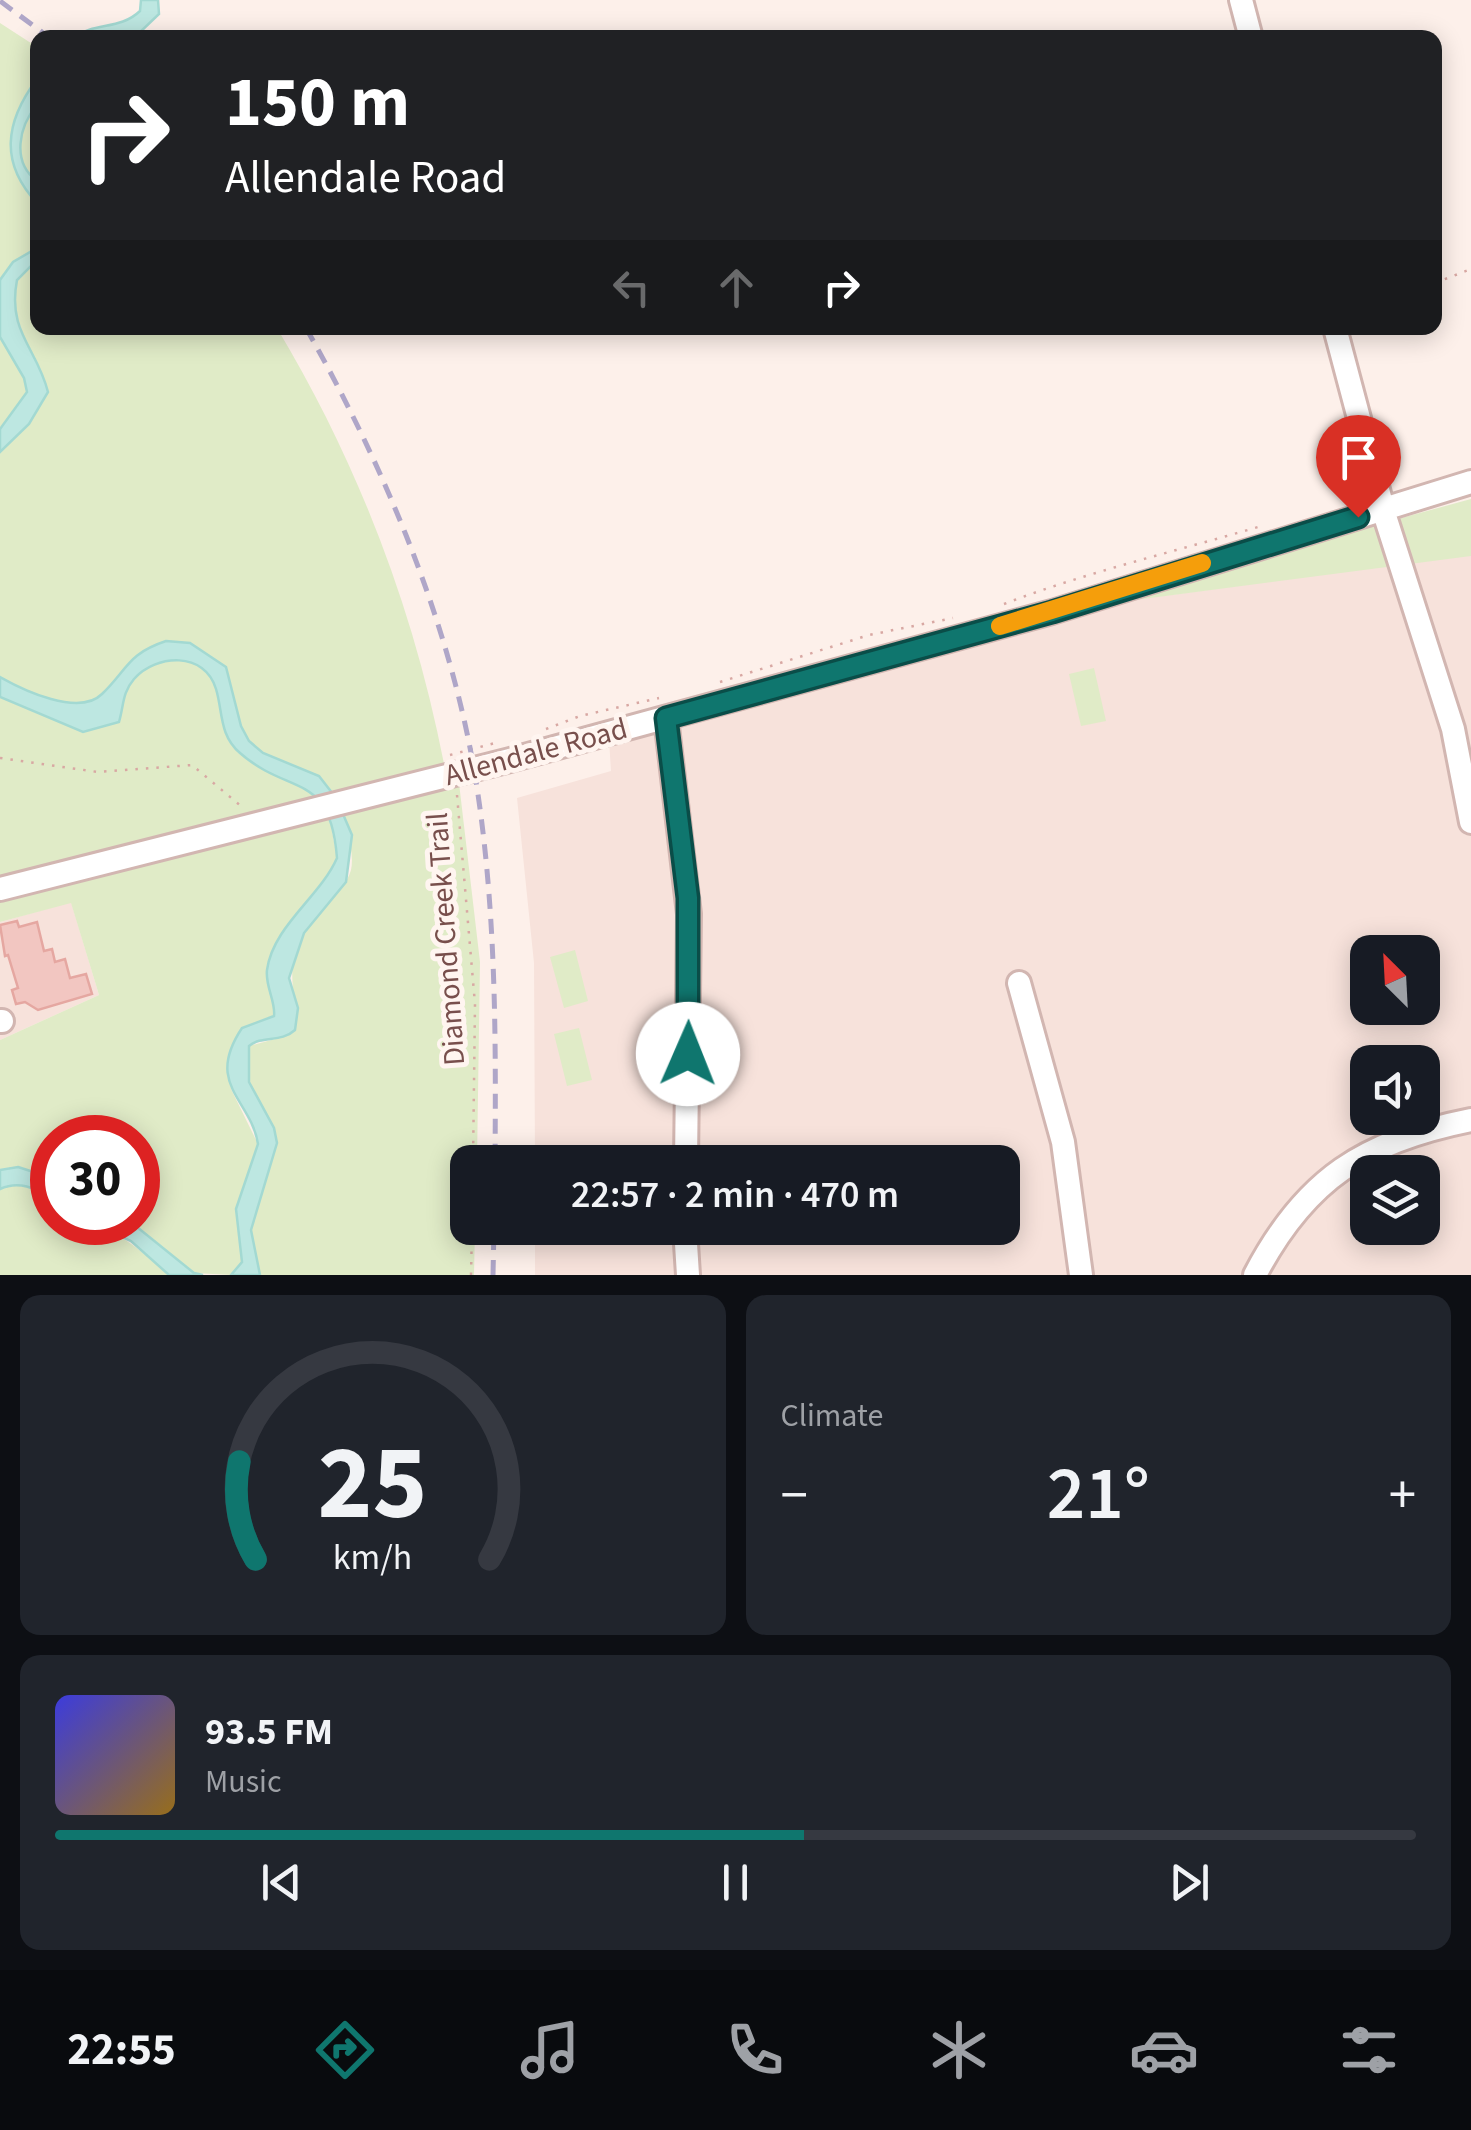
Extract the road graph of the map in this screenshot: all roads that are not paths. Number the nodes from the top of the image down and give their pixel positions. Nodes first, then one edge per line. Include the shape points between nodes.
1 (1240, 0) edge
2 (1249, 30) edge
3 (1338, 335) edge
4 (1471, 482) edge
5 (1384, 507) junction
6 (669, 707) junction
7 (1471, 822) edge
8 (0, 888) edge
9 (1020, 984) dead end
10 (1471, 1120) edge
11 (686, 1145) edge
12 (686, 1245) edge
13 (688, 1275) edge
14 (1082, 1275) edge
15 (1255, 1275) edge

1 - 2 street
3 - 5 street
4 - 5 street, Allendale Road
5 - 6 street, Allendale Road via 1052,612
5 - 7 street via 1452,729
6 - 8 street, Allendale Road via 291,816
6 - 11 street via 690,929
9 - 14 street via 1062,1142
10 - 15 street via 1405,1138 1332,1175 1292,1212
12 - 13 street

